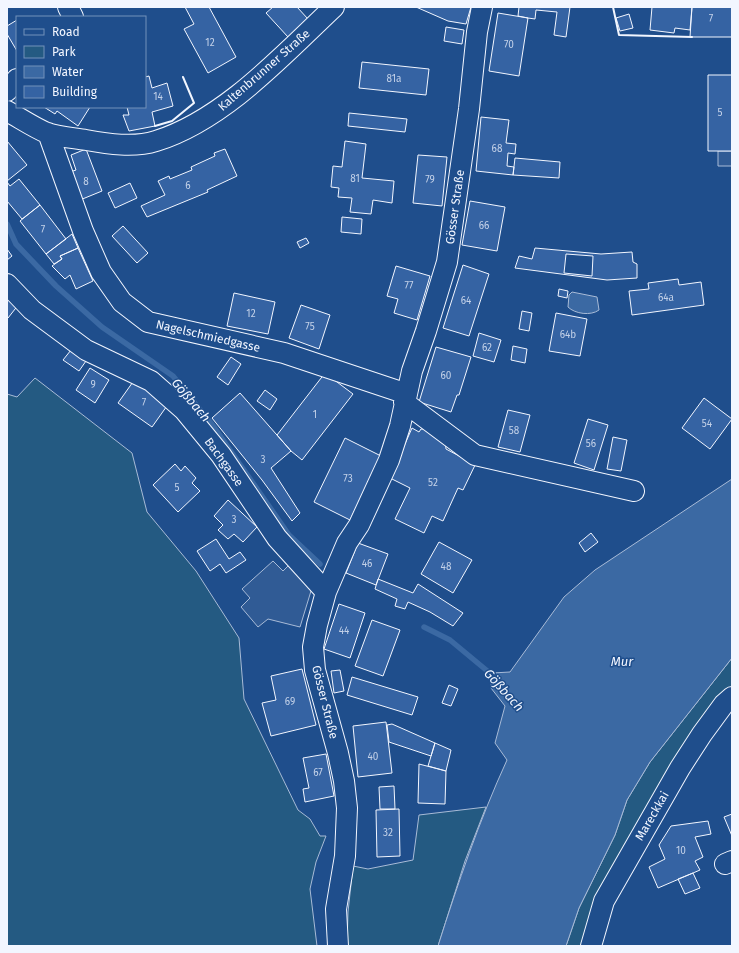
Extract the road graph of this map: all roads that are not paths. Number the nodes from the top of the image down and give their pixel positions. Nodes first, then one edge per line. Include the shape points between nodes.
1 (68, 7) edge
2 (334, 7) edge
3 (482, 7) edge
4 (72, 16) edge
5 (16, 80) edge
6 (7, 91) edge
7 (7, 111) edge
8 (48, 133) junction
9 (7, 284) edge
10 (406, 398) junction
11 (634, 491) dead end
12 (328, 588) junction
13 (732, 697) edge
14 (338, 946) edge
15 (591, 946) edge

1 - 4 street
2 - 8 street, Kaltenbrunner Straße via 244,89 214,113 185,129 155,141 125,145
3 - 10 street, Gösser Straße via 446,262
5 - 6 street
7 - 8 street, Kaltenbrunner Straße
8 - 10 street, Nagelschmiedgasse via 83,231 101,272 122,302 148,322 284,353
9 - 12 street, Bachgasse via 32,310 86,350 151,381 184,410 221,455 276,538
10 - 11 street via 475,455
10 - 12 street, Gösser Straße via 389,460 359,525 347,543
12 - 14 street, Gösser Straße via 313,647 315,670 338,753 348,808 345,856 336,909
13 - 15 street, Mareckkai via 680,768 604,901

